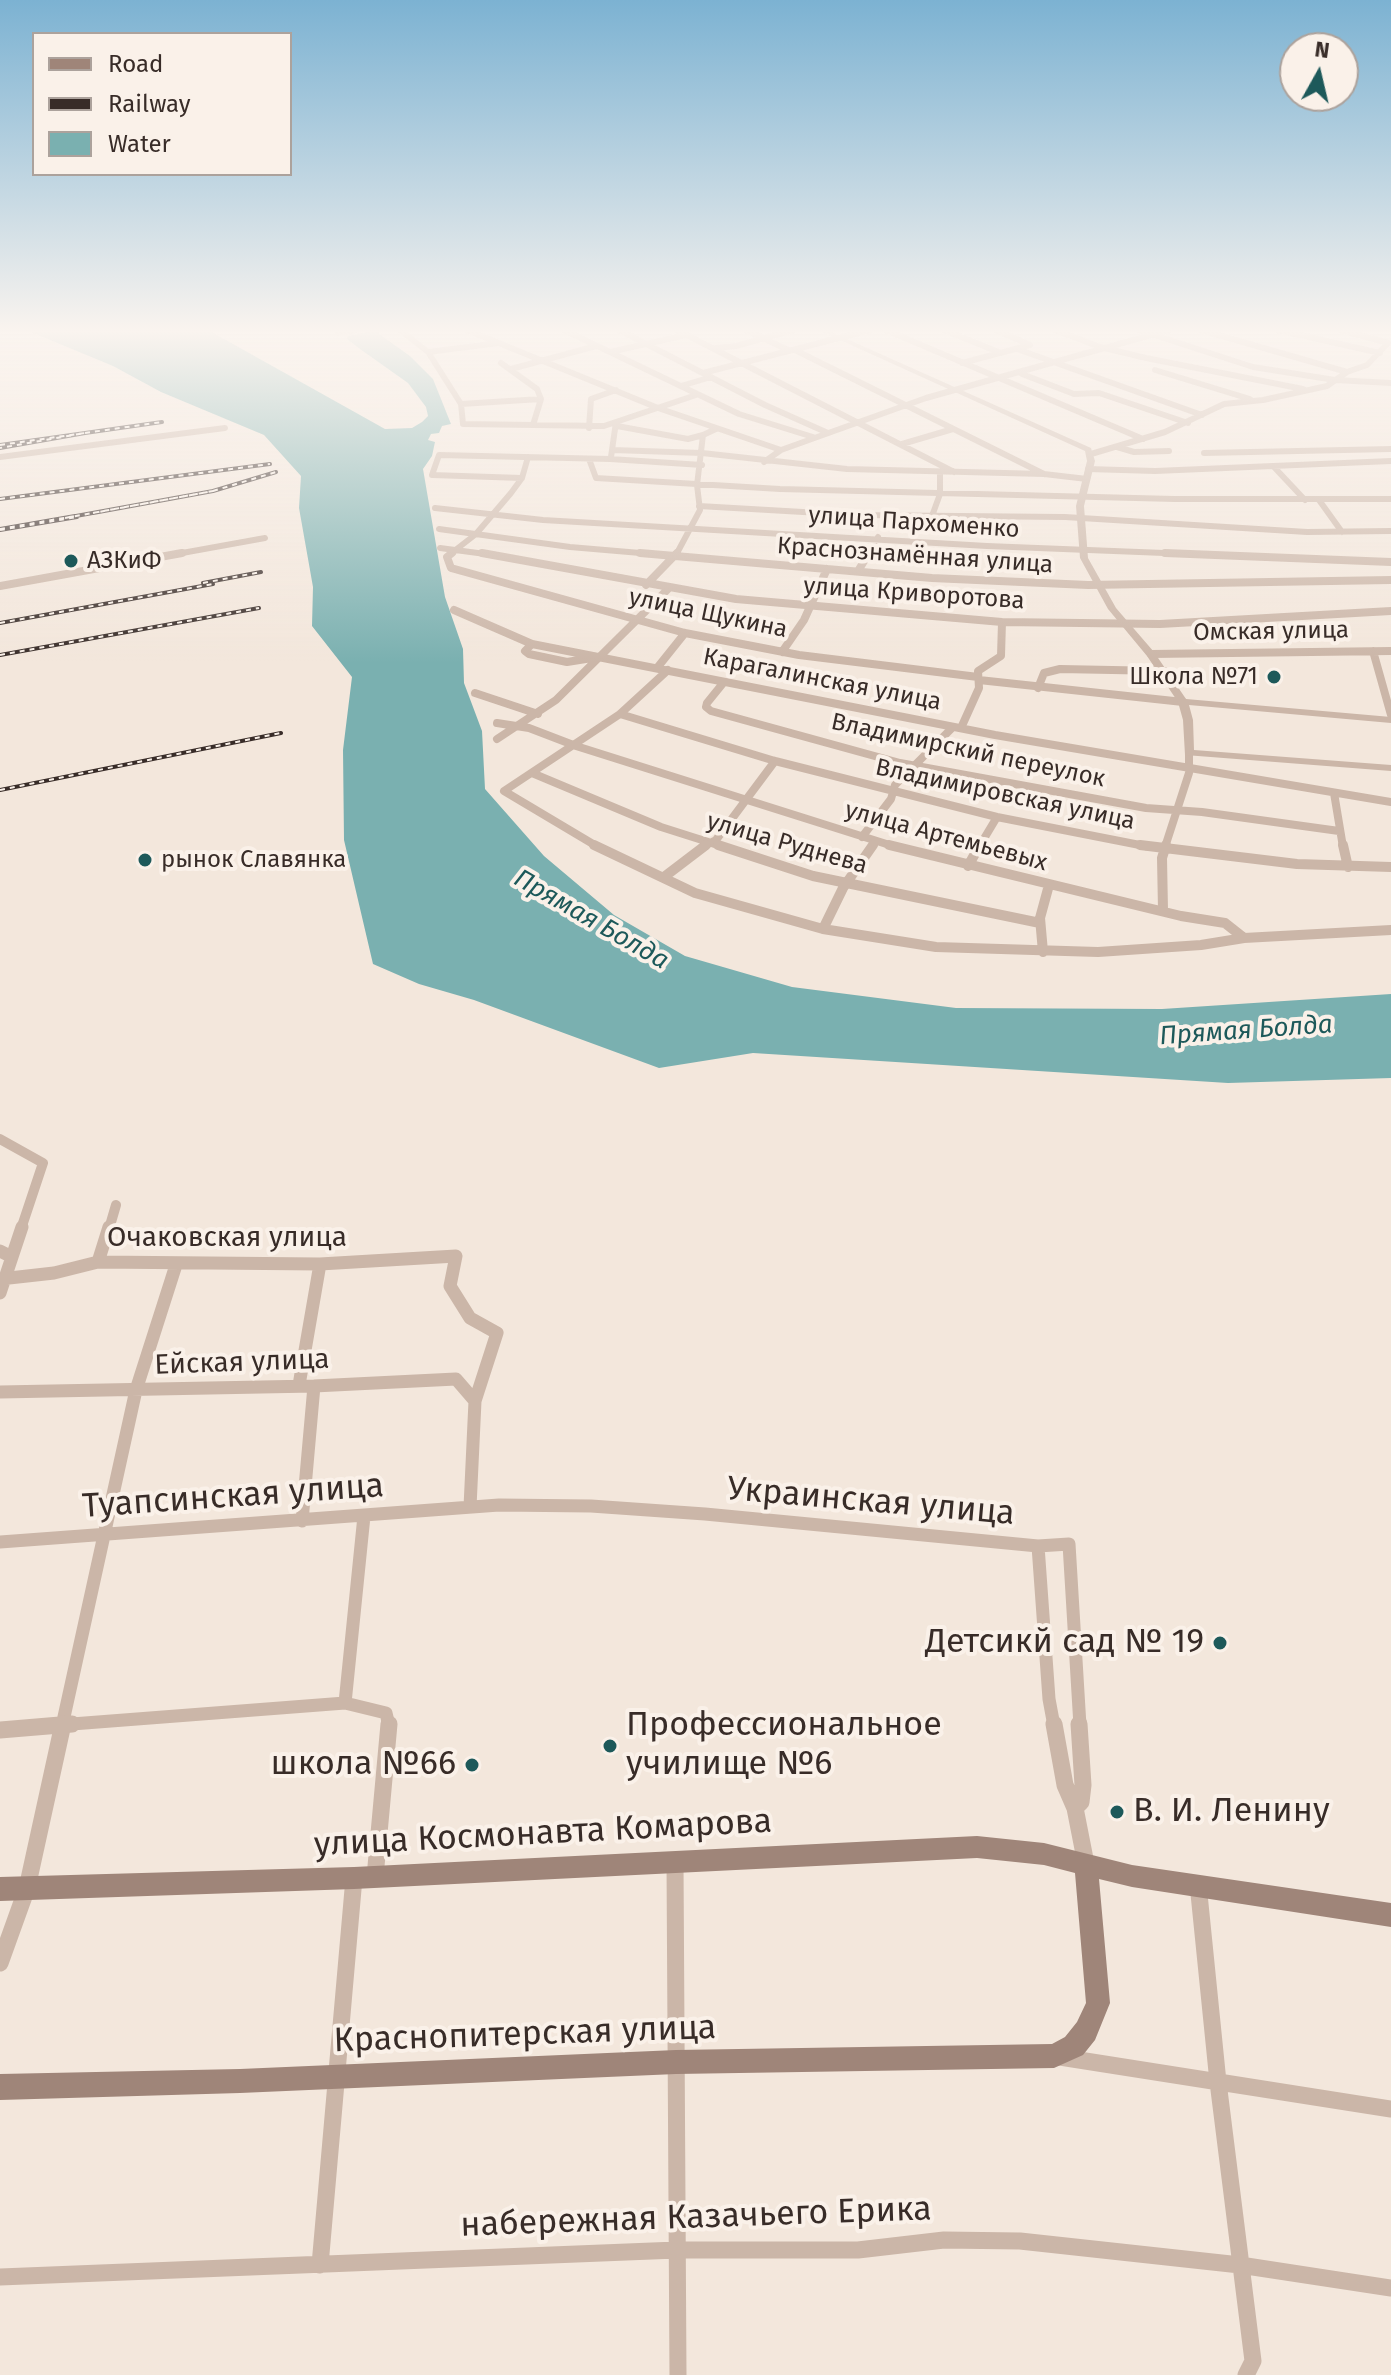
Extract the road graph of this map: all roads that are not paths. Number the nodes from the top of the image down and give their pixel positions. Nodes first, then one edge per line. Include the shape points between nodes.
1 (125, 441) edge
2 (614, 441) edge
3 (703, 441) edge
4 (753, 441) edge
5 (806, 441) edge
6 (896, 441) edge
7 (913, 441) edge
8 (977, 441) edge
9 (1073, 441) edge
10 (1137, 441) edge
11 (902, 444) junction
12 (1116, 447) junction
13 (1391, 449) edge
14 (613, 450) junction
15 (781, 450) junction
16 (1248, 450) junction
17 (1169, 451) dead end
18 (1145, 452) junction
19 (702, 453) junction
20 (1204, 453) dead end
21 (1091, 454) junction
22 (0, 457) edge
23 (528, 457) junction
24 (589, 459) junction
25 (610, 459) junction
26 (1391, 461) edge
27 (764, 462) junction
28 (702, 465) junction
29 (1274, 467) junction
30 (1258, 468) junction
31 (1155, 471) junction
32 (940, 473) junction
33 (957, 473) junction
34 (1044, 474) junction
35 (1087, 474) junction
36 (522, 478) junction
37 (697, 485) junction
38 (940, 494) junction
39 (1082, 495) junction
40 (1391, 499) edge
41 (1305, 500) junction
42 (1319, 500) junction
43 (699, 506) junction
44 (435, 508) dead end
45 (493, 515) junction
46 (929, 516) junction
47 (1081, 518) junction
48 (692, 528) junction
49 (439, 529) dead end
50 (1391, 531) edge
51 (1342, 532) junction
52 (476, 534) junction
53 (878, 537) junction
54 (265, 538) dead end
55 (917, 540) junction
56 (440, 548) dead end
57 (460, 549) junction
58 (1082, 551) junction
59 (675, 557) junction
60 (1354, 562) junction
61 (1391, 562) edge
62 (827, 569) junction
63 (858, 571) junction
64 (1366, 579) junction
65 (1391, 580) edge
66 (1096, 583) junction
67 (646, 585) junction
68 (0, 586) edge
69 (669, 588) junction
70 (808, 608) junction
71 (454, 610) dead end
72 (1391, 611) edge
73 (638, 621) junction
74 (1002, 622) junction
75 (1124, 624) junction
76 (685, 633) junction
77 (1373, 651) junction
78 (1391, 651) edge
79 (782, 652) junction
80 (1151, 654) junction
81 (601, 657) junction
82 (657, 668) junction
83 (668, 670) junction
84 (1164, 671) junction
85 (979, 678) junction
86 (724, 682) junction
87 (1038, 688) junction
88 (475, 693) dead end
89 (1183, 702) junction
90 (538, 714) junction
91 (620, 714) junction
92 (1391, 714) edge
93 (497, 723) dead end
94 (519, 725) junction
95 (957, 727) junction
96 (497, 739) dead end
97 (576, 746) junction
98 (1189, 753) junction
99 (775, 761) junction
100 (914, 765) junction
101 (1188, 768) junction
102 (1391, 768) edge
103 (532, 773) junction
104 (892, 792) junction
105 (1334, 793) junction
106 (745, 801) junction
107 (1391, 802) edge
108 (1177, 810) junction
109 (997, 817) junction
110 (1339, 831) junction
111 (862, 837) junction
112 (876, 841) junction
113 (708, 844) junction
114 (1164, 850) junction
115 (968, 866) junction
116 (1348, 867) junction
117 (1391, 867) edge
118 (664, 877) junction
119 (846, 884) junction
120 (1049, 885) junction
121 (1163, 910) junction
122 (1040, 923) junction
123 (823, 929) junction
124 (1391, 930) edge
125 (1244, 938) junction
126 (1043, 952) junction
127 (0, 1139) edge
128 (116, 1205) dead end
129 (0, 1251) edge
130 (12, 1257) junction
131 (98, 1262) junction
132 (320, 1264) junction
133 (176, 1265) junction
134 (2, 1279) edge
135 (0, 1293) edge
136 (299, 1385) junction
137 (314, 1386) junction
138 (136, 1390) junction
139 (0, 1392) edge
140 (475, 1401) junction
141 (470, 1507) junction
142 (364, 1516) junction
143 (302, 1521) junction
144 (103, 1535) junction
145 (0, 1542) edge
146 (1038, 1546) junction
147 (345, 1703) junction
148 (64, 1722) junction
149 (0, 1730) edge
150 (1075, 1808) junction
151 (675, 1862) junction
152 (1086, 1865) junction
153 (365, 1878) junction
154 (1198, 1884) junction
155 (27, 1888) junction
156 (0, 1889) edge
157 (1391, 1915) edge
158 (0, 1963) edge
159 (1054, 2056) junction
160 (676, 2062) junction
161 (338, 2076) junction
162 (1218, 2082) junction
163 (0, 2087) edge
164 (1391, 2109) edge
165 (677, 2250) junction
166 (320, 2265) junction
167 (1240, 2265) junction
168 (0, 2277) edge
169 (1391, 2288) edge
170 (678, 2375) edge
171 (1246, 2375) edge

1 - 22 street
2 - 14 street
3 - 19 street
4 - 15 street
5 - 15 street
6 - 11 street
7 - 11 street
8 - 34 street
9 - 21 street
10 - 12 street
11 - 33 street
12 - 18 street
12 - 21 street
13 - 16 street
14 - 19 street
14 - 25 street
15 - 27 street
16 - 20 street
16 - 30 street
17 - 18 street
18 - 31 street
19 - 27 street
19 - 28 street
21 - 35 street
23 - 24 street
23 - 36 street
23 - 36 street via 439,455 432,475
24 - 25 street
24 - 37 street via 596,478
25 - 28 street
26 - 29 street
27 - 32 street
28 - 37 street
29 - 30 street
29 - 41 street
30 - 31 street
31 - 35 street
32 - 33 street
32 - 38 street
33 - 34 street
34 - 35 street
35 - 39 street
36 - 45 street
37 - 38 street
37 - 43 street
38 - 39 street
38 - 46 street
39 - 41 street
39 - 47 street
40 - 42 street
41 - 42 street
42 - 51 street
43 - 46 street
43 - 48 street
44 - 45 street, улица Пархоменко
45 - 48 street, улица Пархоменко
45 - 52 street
46 - 47 street
46 - 55 street
47 - 51 street
47 - 58 street
48 - 53 street, улица Пархоменко
48 - 59 street
49 - 52 street, Краснознамённая улица
50 - 51 street
52 - 57 street
52 - 59 street, Краснознамённая улица
53 - 55 street, улица Пархоменко
53 - 63 street
54 - 68 street
55 - 58 street, улица Пархоменко
56 - 57 street, улица Криворотова
57 - 67 street, улица Криворотова
57 - 73 street, улица Щукина via 448,563 457,572
58 - 60 street, улица Пархоменко
58 - 66 street
59 - 62 street, Краснознамённая улица
59 - 67 street
60 - 61 street, улица Пархоменко
60 - 64 street
62 - 63 street, Краснознамённая улица
62 - 70 street
63 - 66 street, Краснознамённая улица
64 - 65 street, Краснознамённая улица
64 - 66 street, Краснознамённая улица
66 - 75 street
67 - 69 street, улица Криворотова
69 - 70 street, улица Криворотова
69 - 73 street
70 - 74 street, улица Криворотова
70 - 79 street
71 - 81 street, Карагалинская улица via 532,644
72 - 75 street, улица Криворотова
73 - 76 street, улица Щукина
73 - 81 street
74 - 75 street, улица Криворотова
74 - 85 street via 1001,656 983,666
75 - 80 street
76 - 79 street, улица Щукина
76 - 82 street
77 - 78 street, Омская улица
77 - 80 street, Омская улица
77 - 92 street
79 - 85 street, улица Щукина
80 - 84 street
81 - 82 street, Карагалинская улица
81 - 90 street
82 - 83 street, Карагалинская улица
83 - 86 street, Карагалинская улица
83 - 91 street
84 - 87 street via 1060,669 1044,673
84 - 89 street
85 - 87 street, улица Щукина
85 - 95 street via 971,710
86 - 95 street, Карагалинская улица
86 - 100 street, Владимирский переулок via 706,707
87 - 89 street, улица Щукина
88 - 90 street
89 - 92 street, улица Щукина
89 - 98 street
90 - 94 street
91 - 97 street
91 - 99 street, Владимировская улица
93 - 94 street, улица Артемьевых
94 - 96 street
94 - 97 street, улица Артемьевых
95 - 100 street
95 - 101 street, Карагалинская улица
97 - 103 street
97 - 106 street, улица Артемьевых
98 - 101 street
98 - 102 street
99 - 104 street, Владимировская улица
99 - 106 street
100 - 104 street
100 - 108 street, Владимирский переулок
101 - 105 street, Карагалинская улица
101 - 108 street
103 - 113 street, улица Руднева
103 - 118 street via 504,791 570,832
104 - 109 street, Владимировская улица
104 - 111 street
105 - 107 street, Карагалинская улица
105 - 110 street
106 - 111 street, улица Артемьевых
106 - 113 street
108 - 110 street, Владимирский переулок
108 - 114 street
109 - 114 street, Владимировская улица
109 - 115 street
110 - 116 street
111 - 112 street, улица Артемьевых
112 - 115 street, улица Артемьевых
112 - 119 street
113 - 118 street
113 - 119 street, улица Руднева
114 - 116 street, Владимировская улица
114 - 121 street
115 - 120 street, улица Артемьевых
116 - 117 street, Владимировская улица
118 - 123 street via 695,893
119 - 122 street, улица Руднева
119 - 123 street
120 - 121 street, улица Артемьевых
120 - 122 street
121 - 125 street, улица Артемьевых via 1225,923
122 - 126 street
123 - 126 street via 936,947
124 - 125 street
125 - 126 street via 1157,949
127 - 130 street via 43,1163
128 - 131 street
129 - 130 street
130 - 134 street
131 - 133 street, Очаковская улица
131 - 134 street, Очаковская улица
132 - 133 street, Очаковская улица
132 - 136 street
132 - 140 street, Очаковская улица via 456,1256 450,1286 470,1318 497,1333
133 - 138 street
134 - 135 street
136 - 137 street, Ейская улица
136 - 138 street, Ейская улица
137 - 140 street, Ейская улица via 456,1379
137 - 143 street
138 - 139 street, Ейская улица
138 - 144 street
140 - 141 street
141 - 142 street, Туапсинская улица
141 - 146 street, Украинская улица via 648,1510
142 - 143 street, Туапсинская улица
142 - 147 street
143 - 144 street, Туапсинская улица
144 - 145 street, Туапсинская улица
144 - 148 street
146 - 150 street, Украинская улица via 1049,1699 1065,1785
146 - 150 street via 1069,1544 1083,1785
147 - 148 street
147 - 153 street via 386,1713 389,1724
148 - 149 street
148 - 155 street
150 - 152 street, Украинская улица
151 - 152 main road, улица Космонавта Комарова via 977,1847 1012,1848
151 - 153 main road, улица Космонавта Комарова
151 - 160 street
152 - 154 main road, улица Космонавта Комарова
152 - 159 main road via 1098,2003 1074,2046
153 - 155 main road, улица Космонавта Комарова
153 - 161 street
154 - 157 main road, улица Космонавта Комарова
154 - 162 street
155 - 156 main road, улица Космонавта Комарова
155 - 158 street
159 - 160 main road, Краснопитерская улица
159 - 162 street, Краснопитерская улица
160 - 161 main road, Краснопитерская улица
160 - 165 street
161 - 163 main road, Краснопитерская улица
161 - 166 street
162 - 164 street, Краснопитерская улица
162 - 167 street
165 - 166 street, набережная Казачьего Ерика
165 - 167 street, набережная Казачьего Ерика via 858,2250 944,2240 1005,2241
165 - 170 street
166 - 168 street, набережная Казачьего Ерика
167 - 169 street, набережная Казачьего Ерика
167 - 171 street via 1253,2361

